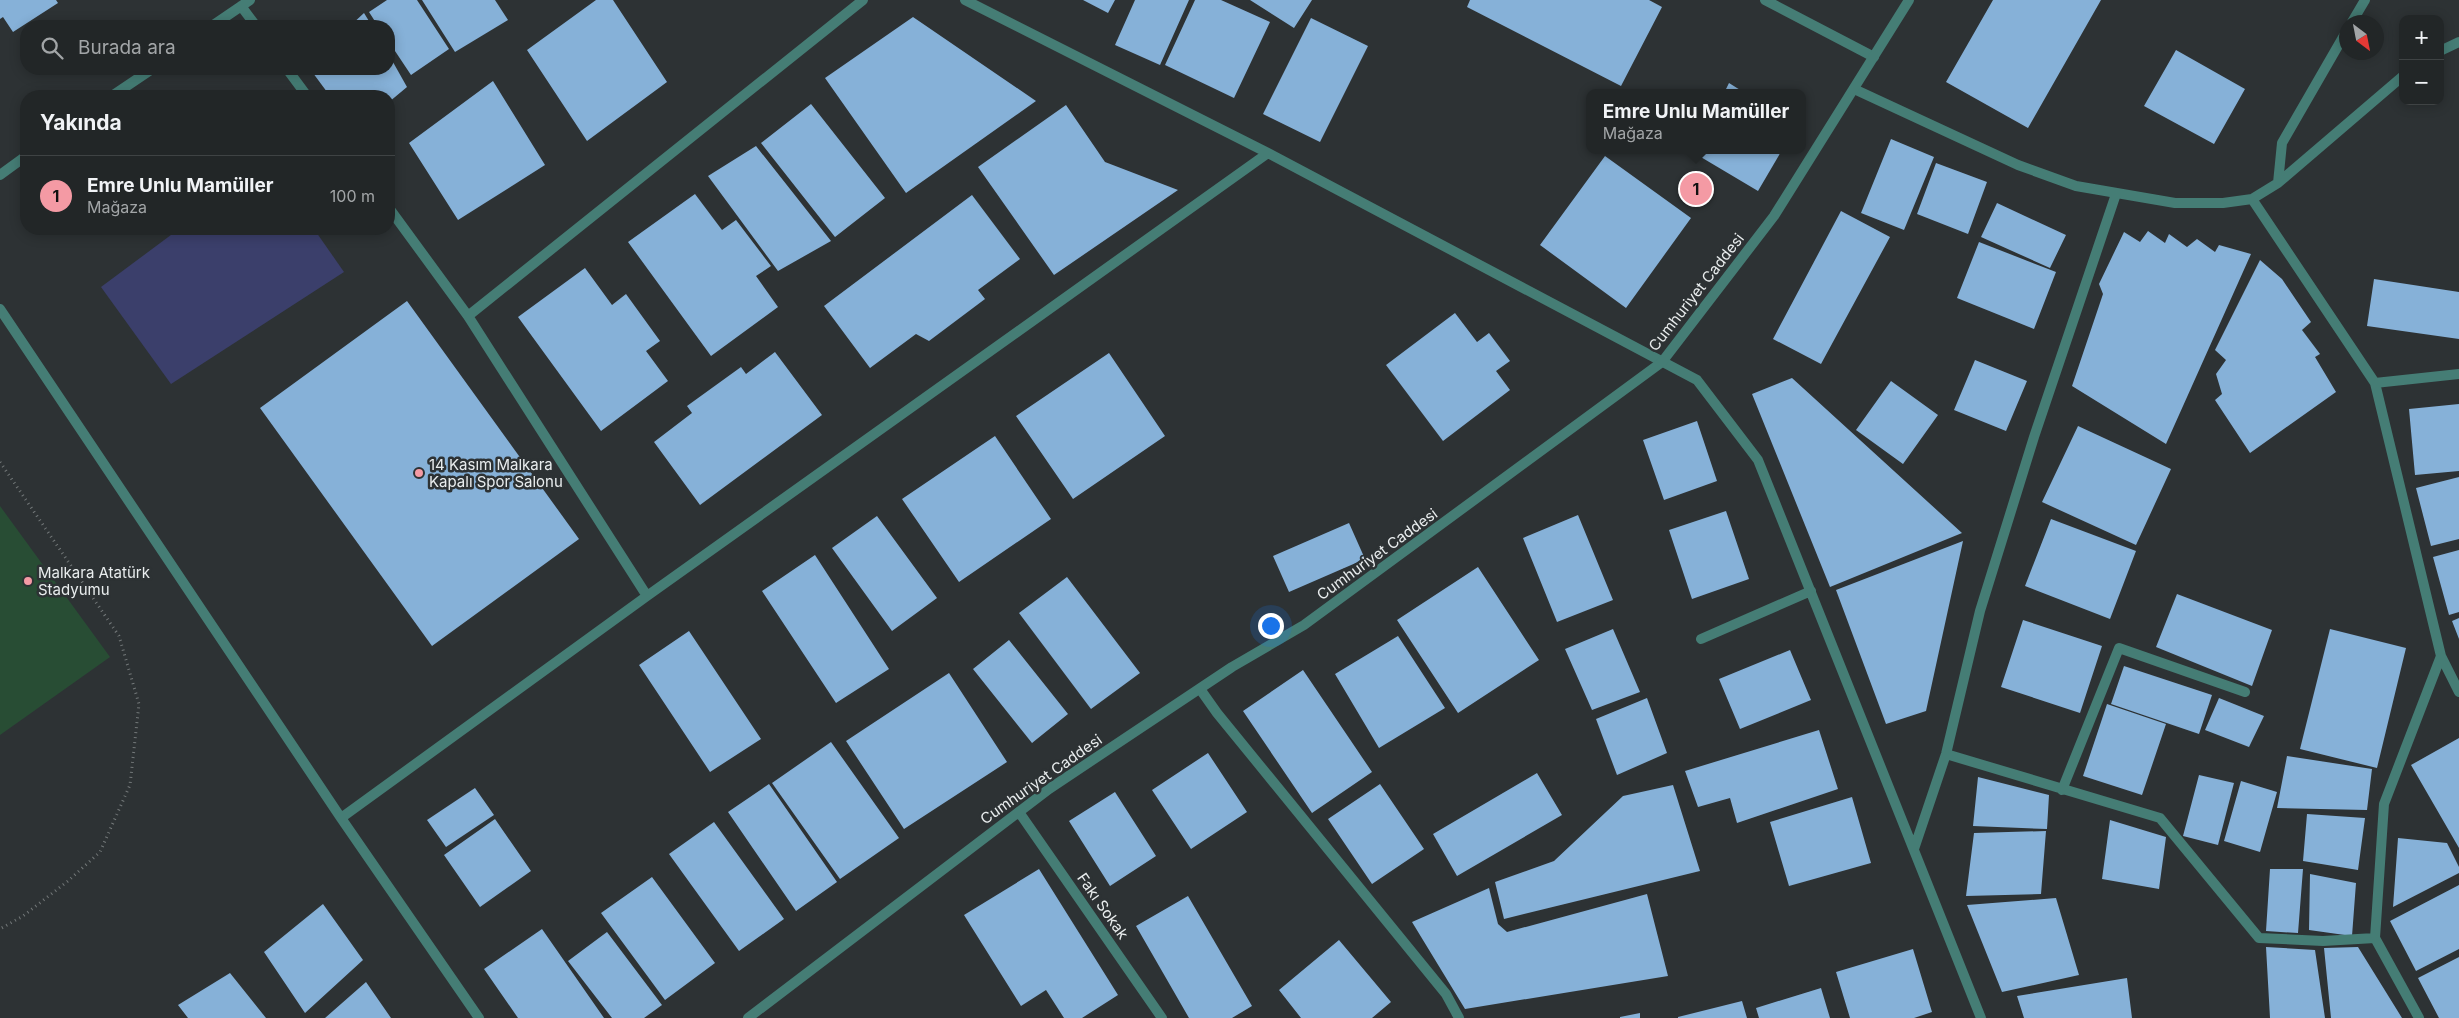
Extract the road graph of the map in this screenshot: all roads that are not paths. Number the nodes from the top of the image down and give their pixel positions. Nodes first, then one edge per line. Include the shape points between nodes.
1 (862, 0) edge
2 (965, 0) edge
3 (1765, 0) edge
4 (1909, 0) edge
5 (2365, 0) edge
6 (246, 3) edge
7 (2356, 15) edge
8 (221, 20) edge
9 (253, 20) edge
10 (2459, 42) edge
11 (2339, 44) edge
12 (2444, 48) edge
13 (1874, 57) junction
14 (143, 75) edge
15 (291, 75) edge
16 (2399, 79) edge
17 (1854, 89) junction
18 (121, 90) edge
19 (303, 90) edge
20 (1268, 153) junction
21 (20, 160) edge
22 (0, 175) edge
23 (2278, 183) junction
24 (2116, 194) junction
25 (2252, 199) junction
26 (395, 216) edge
27 (0, 309) edge
28 (468, 316) junction
29 (1662, 362) junction
30 (2459, 374) edge
31 (2375, 383) junction
32 (1811, 591) junction
33 (647, 596) junction
34 (1702, 639) dead end
35 (2441, 656) junction
36 (1200, 689) junction
37 (2245, 692) dead end
38 (2459, 692) edge
39 (1946, 754) junction
40 (2062, 790) junction
41 (1019, 812) junction
42 (341, 818) junction
43 (1914, 849) junction
44 (2375, 938) junction
45 (479, 1018) edge
46 (748, 1018) edge
47 (1162, 1018) edge
48 (1459, 1018) edge
49 (1981, 1018) edge
50 (2419, 1018) edge

1 - 28 street
2 - 20 street
3 - 13 street
4 - 13 street, Cumhuriyet Caddesi
5 - 7 street
6 - 8 street
6 - 9 street
10 - 12 street
11 - 23 street via 2282,143
13 - 17 street, Cumhuriyet Caddesi
14 - 18 street
15 - 19 street
16 - 23 street
17 - 24 street via 2018,165 2076,186
17 - 29 street, Cumhuriyet Caddesi via 1774,216
20 - 29 street
20 - 33 street
21 - 22 street
23 - 25 street
24 - 25 street via 2175,204
24 - 39 street via 2034,437 1980,611
25 - 31 street
26 - 28 street
27 - 42 street
28 - 33 street
29 - 32 street via 1697,380 1758,460
29 - 36 street, Cumhuriyet Caddesi via 1304,625
30 - 31 street
31 - 35 street
32 - 34 street
32 - 43 street
33 - 42 street
35 - 38 street
35 - 44 street via 2384,804
36 - 41 street, Cumhuriyet Caddesi via 1049,788
36 - 48 street via 1446,994
37 - 40 street via 2119,648
39 - 40 street
39 - 43 street
40 - 44 street via 2160,818 2259,938 2323,941
41 - 46 street, Cumhuriyet Caddesi
41 - 47 street, Fakı Sokak
42 - 45 street
43 - 49 street
44 - 50 street

